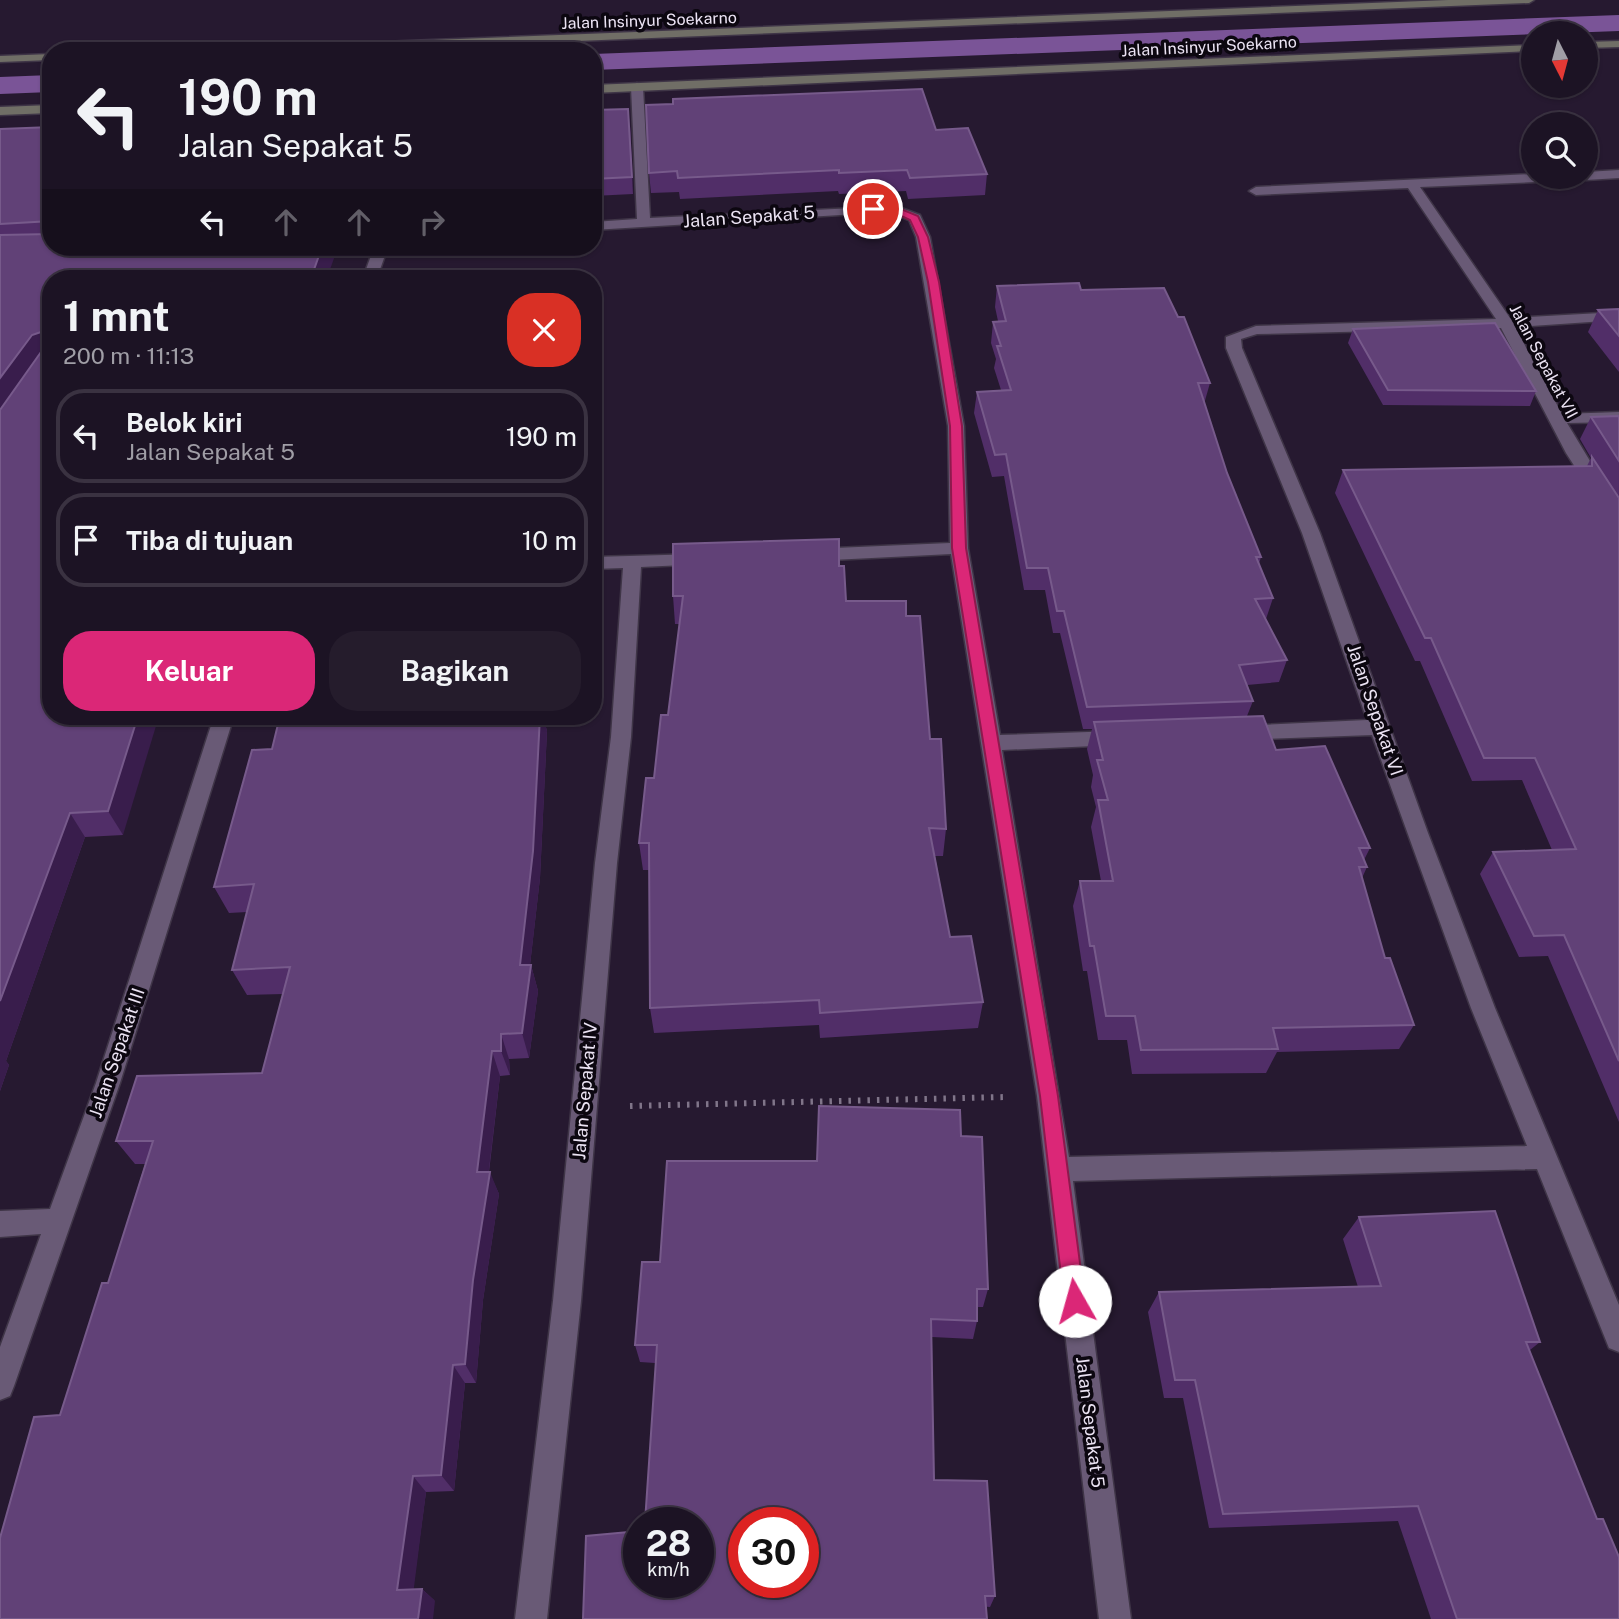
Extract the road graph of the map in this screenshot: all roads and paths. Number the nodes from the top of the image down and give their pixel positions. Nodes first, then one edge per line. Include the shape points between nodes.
1 (1529, 0) edge
2 (460, 42) edge
3 (1619, 44) edge
4 (1598, 45) edge
5 (1521, 49) edge
6 (42, 57) edge
7 (0, 59) edge
8 (638, 87) junction
9 (602, 89) edge
10 (42, 109) edge
11 (0, 111) edge
12 (1619, 174) edge
13 (1598, 175) edge
14 (1521, 179) edge
15 (1411, 183) junction
16 (1256, 191) dead end
17 (644, 223) junction
18 (602, 225) edge
19 (1619, 316) edge
20 (1506, 323) junction
21 (1619, 417) edge
22 (1555, 419) junction
23 (1619, 522) edge
24 (959, 548) junction
25 (797, 556) edge
26 (716, 560) edge
27 (632, 562) junction
28 (602, 563) edge
29 (221, 725) edge
30 (1382, 727) junction
31 (1215, 734) edge
32 (1132, 737) edge
33 (993, 743) junction
34 (1049, 1096) junction
35 (583, 1107) junction
36 (1545, 1157) junction
37 (1058, 1169) junction
38 (58, 1221) junction
39 (0, 1224) edge
40 (1619, 1338) edge
41 (0, 1386) edge
42 (531, 1619) edge
43 (1115, 1619) edge

1 - 2 street, Jalan Insinyur Soekarno
3 - 4 street
5 - 8 street, Jalan Insinyur Soekarno
6 - 7 street
8 - 9 street, Jalan Insinyur Soekarno
8 - 17 street
10 - 11 street
12 - 13 street
14 - 15 street
15 - 16 street
15 - 20 street, Jalan Sepakat VII
17 - 18 street, Jalan Sepakat 5
17 - 24 street, Jalan Sepakat 5 via 873,209 896,210 915,218 933,282 956,426
19 - 20 street
20 - 22 street, Jalan Sepakat VII
20 - 30 street, Jalan Sepakat VI via 1256,331 1233,337
21 - 22 street
22 - 23 street, Jalan Sepakat VII
24 - 25 street
24 - 33 street, Jalan Sepakat 5
26 - 27 street
27 - 28 street
27 - 35 street, Jalan Sepakat IV via 621,737
29 - 38 street, Jalan Sepakat III via 116,1058
30 - 31 street
30 - 36 street, Jalan Sepakat VI via 1417,833
32 - 33 street
33 - 34 street, Jalan Sepakat 5
34 - 35 path
34 - 37 street, Jalan Sepakat 5
35 - 42 street, Jalan Sepakat IV via 567,1301
36 - 37 street
36 - 40 street, Jalan Sepakat VI
37 - 43 street, Jalan Sepakat 5
38 - 39 street
38 - 41 street, Jalan Sepakat III

